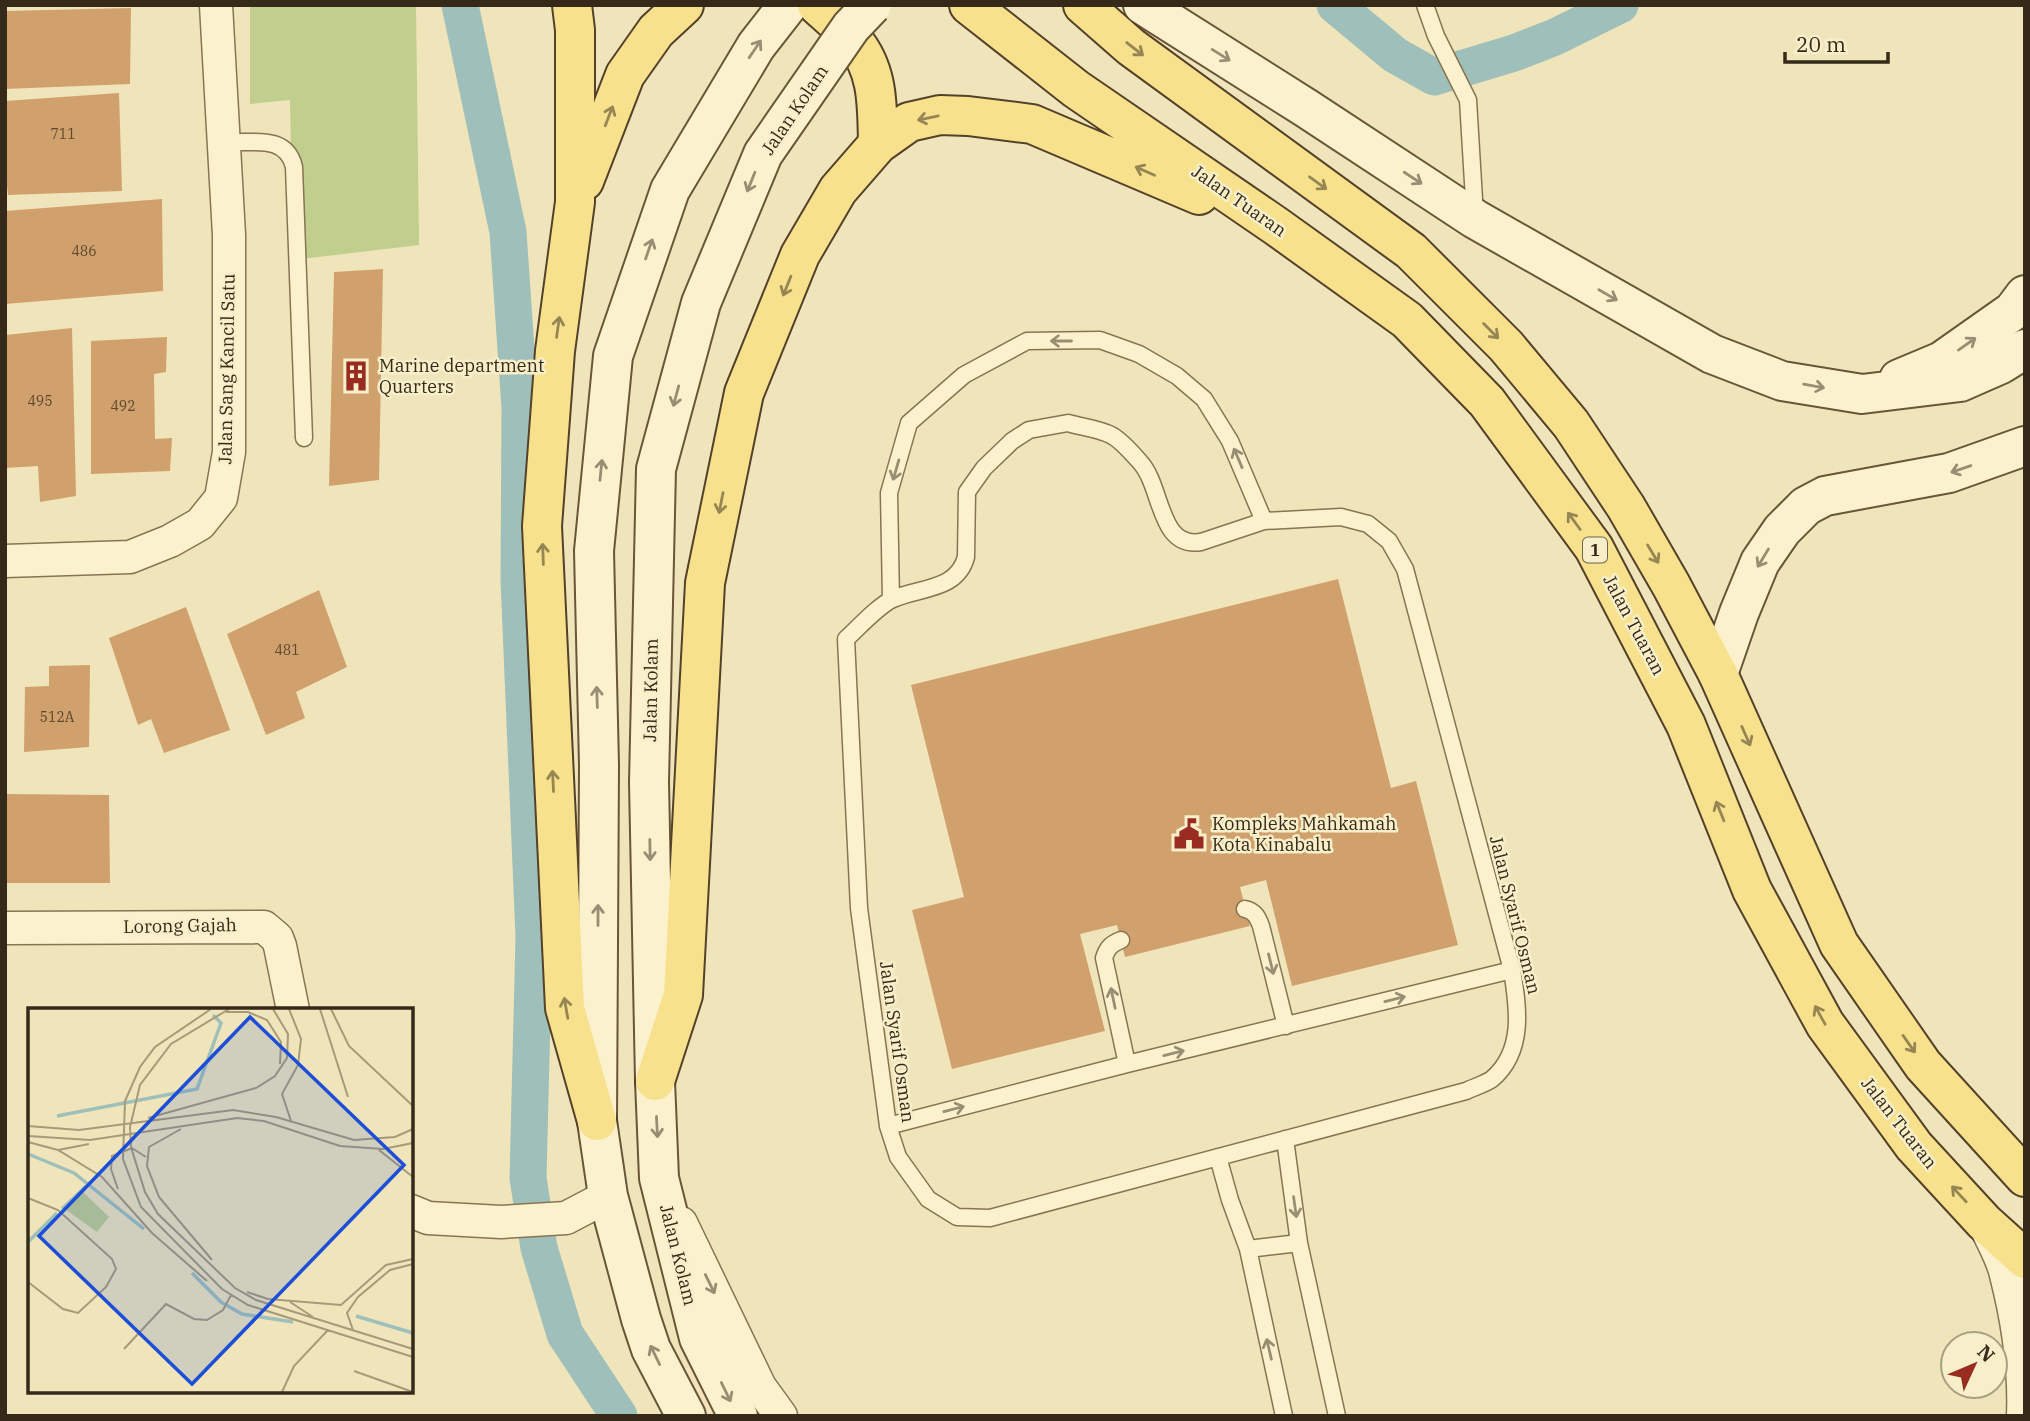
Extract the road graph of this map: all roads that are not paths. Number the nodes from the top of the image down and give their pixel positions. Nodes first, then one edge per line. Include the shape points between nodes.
1 (216, 5) edge
2 (572, 5) edge
3 (684, 5) edge
4 (788, 5) edge
5 (817, 5) edge
6 (872, 5) edge
7 (954, 5) edge
8 (969, 5) edge
9 (1083, 5) edge
10 (1143, 5) edge
11 (1426, 5) edge
12 (1076, 89) junction
13 (224, 142) junction
14 (878, 144) junction
15 (575, 202) junction
16 (1475, 219) junction
17 (1276, 226) junction
18 (2025, 295) edge
19 (2025, 349) edge
20 (1862, 394) junction
21 (304, 438) dead end
22 (2025, 446) edge
23 (1264, 521) junction
24 (5, 561) edge
25 (891, 600) junction
26 (1718, 674) junction
27 (1245, 909) dead end
28 (5, 928) edge
29 (1121, 940) dead end
30 (1511, 970) junction
31 (293, 1008) edge
32 (1286, 1026) junction
33 (1127, 1064) junction
34 (654, 1081) junction
35 (597, 1121) junction
36 (888, 1126) junction
37 (1285, 1139) junction
38 (1218, 1157) junction
39 (2025, 1177) edge
40 (659, 1178) junction
41 (608, 1196) junction
42 (413, 1212) edge
43 (1984, 1222) junction
44 (1299, 1242) junction
45 (1248, 1249) junction
46 (2025, 1259) edge
47 (686, 1416) edge
48 (738, 1416) edge
49 (781, 1416) edge
50 (1284, 1416) edge
51 (1337, 1416) edge
52 (2023, 1416) edge

1 - 13 street, Jalan Sang Kancil Satu
2 - 15 main road
15 -> 3 main road via 625,75 656,31
35 -> 4 main road via 599,765 594,551 612,356 670,190 756,46
5 - 14 main road via 854,40 872,72
6 -> 34 main road, Jalan Kolam, bridge via 851,27 763,154 701,303 656,469 649,782
7 - 12 main road
8 - 12 main road, Jalan Tuaran / 1
9 -> 26 main road via 1131,47 1411,251 1506,346 1571,424 1626,507
10 -> 16 main road
11 - 16 lane via 1468,100
12 - 17 main road, Jalan Tuaran / 1
13 - 21 lane via 278,144 292,158
13 - 24 street, Jalan Sang Kancil Satu via 229,452 221,498 200,524 130,557
17 -> 14 main road via 1032,124 940,116 909,122
14 -> 34 main road via 838,190 800,255 744,393 705,583 683,995
35 -> 15 main road via 565,1008 542,526 555,351
16 -> 20 main road via 1712,354 1782,381
43 -> 17 main road, Jalan Tuaran / 1 via 1914,1146 1825,1024 1752,890 1686,725 1594,548 1486,402 1407,320
20 -> 18 main road via 1942,361 2013,311
19 - 20 main road via 1960,383
22 -> 26 main road via 1949,473 1825,496 1806,506 1760,562
23 - 25 lane, Jalan Syarif Osman via 1201,542 1181,541 1168,526 1142,464 1112,435 1068,423 1029,430 984,468 967,492 966,557 957,576
23 -> 25 lane via 1230,441 1204,399 1177,376 1139,354 1100,340 1027,341 964,375 909,423 889,493
23 - 30 lane, Jalan Syarif Osman via 1341,517 1368,524 1389,541 1408,582
25 - 36 lane, Jalan Syarif Osman via 846,639 859,908
26 -> 39 main road via 1839,944 1923,1065
27 -> 32 lane via 1257,916 1261,926
28 - 31 street, Lorong Gajah via 264,927 280,946
33 -> 29 lane via 1104,958 1106,950
32 -> 30 lane
30 - 37 lane, Jalan Syarif Osman via 1517,1036 1506,1062 1491,1080
33 -> 32 lane
36 -> 33 lane
34 -> 40 main road, Jalan Kolam
35 - 41 main road
36 - 38 lane, Jalan Syarif Osman via 898,1157 928,1199 957,1217 990,1218
37 - 38 lane, Jalan Syarif Osman
37 -> 44 lane
38 - 45 lane
40 -> 48 main road, Jalan Kolam via 699,1338
40 -> 49 street via 760,1387
41 - 42 street via 566,1218 501,1223 428,1218
47 -> 41 main road via 651,1349
43 - 46 main road, Jalan Tuaran / 1
43 - 52 street via 2004,1269 2012,1307
44 - 45 lane
44 - 51 lane
50 -> 45 lane

